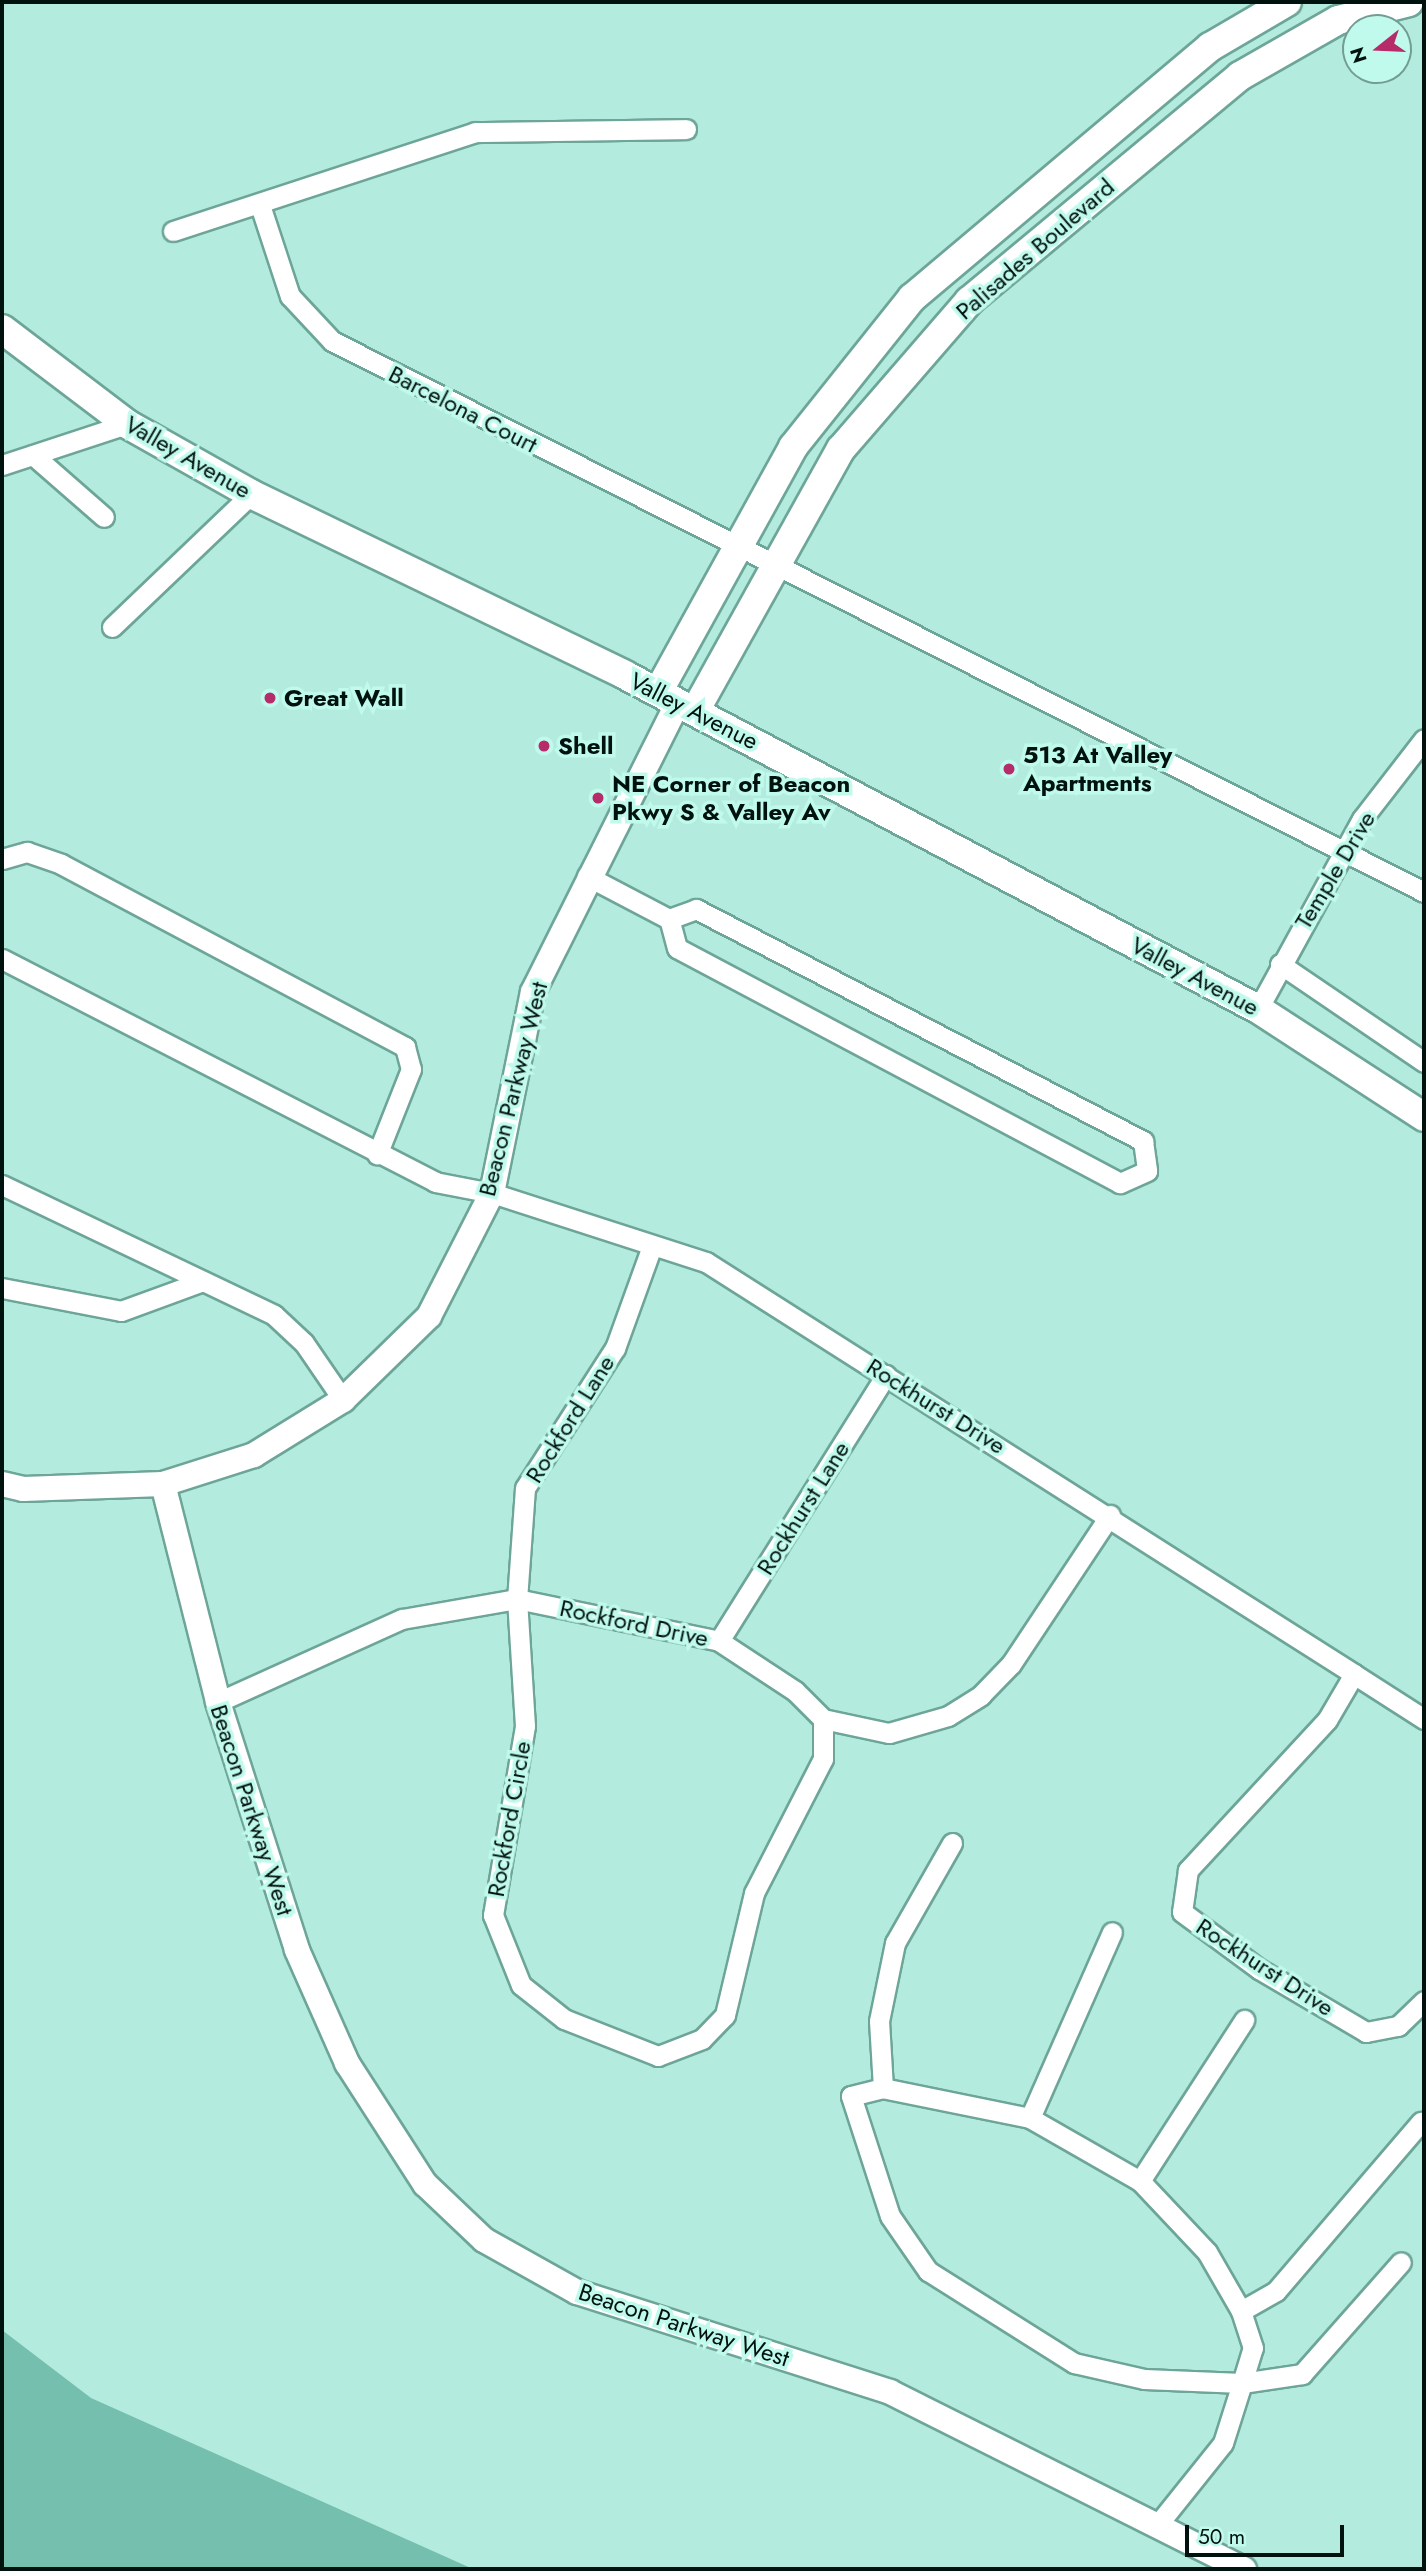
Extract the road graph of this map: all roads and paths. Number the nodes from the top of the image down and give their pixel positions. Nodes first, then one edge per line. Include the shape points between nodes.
1 (1287, 2) edge
2 (1409, 2) edge
3 (686, 129) dead end
4 (260, 205) junction
5 (173, 231) dead end
6 (2, 328) edge
7 (127, 424) junction
8 (33, 455) junction
9 (2, 465) edge
10 (251, 495) junction
11 (104, 517) dead end
12 (738, 542) junction
13 (776, 561) junction
14 (112, 627) dead end
15 (677, 702) junction
16 (1424, 739) edge
17 (1347, 850) junction
18 (2, 859) edge
19 (587, 876) junction
20 (1424, 892) edge
21 (669, 919) junction
22 (2, 959) edge
23 (1280, 964) junction
24 (1258, 1009) junction
25 (1424, 1062) edge
26 (1424, 1116) edge
27 (377, 1154) junction
28 (2, 1185) edge
29 (492, 1193) junction
30 (652, 1246) junction
31 (203, 1281) junction
32 (2, 1289) edge
33 (886, 1375) junction
34 (343, 1400) junction
35 (2, 1484) edge
36 (163, 1484) junction
37 (1110, 1516) junction
38 (517, 1599) junction
39 (719, 1641) junction
40 (1354, 1674) junction
41 (218, 1702) junction
42 (1424, 1719) edge
43 (823, 1720) junction
44 (952, 1843) dead end
45 (1112, 1932) dead end
46 (1424, 2001) edge
47 (1244, 2020) dead end
48 (883, 2088) junction
49 (1030, 2118) junction
50 (1421, 2122) dead end
51 (1140, 2181) junction
52 (1402, 2262) dead end
53 (1241, 2311) junction
54 (1242, 2383) junction
55 (1159, 2524) junction
56 (1244, 2569) edge

1 - 12 main road, Palisades Boulevard via 1210,47 912,298 793,447
2 - 13 main road, Palisades Boulevard via 1338,20 1240,76 969,301 841,449
3 - 4 street via 475,132
4 - 5 street
4 - 12 street, Barcelona Court via 289,296 332,341 662,512
6 - 7 main road, Valley Avenue
7 - 8 street
7 - 10 main road, Valley Avenue
8 - 9 street
8 - 11 street
10 - 14 street
10 - 15 main road, Valley Avenue
12 - 13 street, Barcelona Court
12 - 15 main road, Palisades Boulevard
13 - 15 main road, Palisades Boulevard
13 - 17 street, Barcelona Court
15 - 19 street, Beacon Parkway West
15 - 24 main road, Valley Avenue
16 - 17 street, Temple Drive via 1362,820
17 - 20 street, Barcelona Court
17 - 23 street, Temple Drive
18 - 27 street via 27,852 61,864 405,1047 411,1069
19 - 21 street
19 - 29 street, Beacon Parkway West via 533,992
21 - 21 street via 696,909 1143,1141 1147,1171 1120,1183 876,1055 677,948
22 - 27 street, Rockhurst Drive
23 - 24 street, Temple Drive
23 - 25 street
24 - 26 main road, Valley Avenue
27 - 29 street, Rockhurst Drive via 435,1182
28 - 31 street
29 - 30 street, Rockhurst Drive
29 - 34 street, Beacon Parkway West via 429,1316
30 - 33 street, Rockhurst Drive via 706,1262
30 - 38 street, Rockford Lane via 615,1349 525,1488
31 - 32 street via 121,1311
31 - 34 street via 274,1315 304,1343
33 - 37 street, Rockhurst Drive
33 - 39 street, Rockhurst Lane
34 - 36 street, Beacon Parkway West via 254,1455
35 - 36 street via 23,1489
36 - 41 street, Beacon Parkway West
37 - 40 street, Rockhurst Drive
37 - 43 street via 1011,1664 981,1695 948,1716 888,1733
38 - 39 street, Rockford Drive
38 - 41 street, Rockford Drive via 402,1619
38 - 43 street, Rockford Circle via 525,1726 493,1915 521,1985 564,2018 610,2041 658,2056 702,2039 725,2015 754,1893 822,1759
39 - 43 street, Rockford Drive via 795,1691
40 - 42 street, Rockhurst Drive
40 - 46 street, Rockhurst Drive via 1327,1720 1188,1870 1182,1912 1259,1969 1366,2032 1398,2026
41 - 55 street, Beacon Parkway West via 297,1950 347,2063 425,2184 484,2240 577,2292 890,2392
44 - 48 street via 895,1943 879,2021
45 - 49 street
47 - 51 street
48 - 49 street
48 - 54 street via 850,2096 890,2216 928,2271 1074,2363 1144,2379
49 - 51 street
50 - 53 street via 1276,2291
51 - 53 street via 1207,2252
52 - 54 street via 1302,2374
53 - 54 street via 1253,2348
54 - 55 street via 1223,2443
55 - 56 street, Beacon Parkway West

